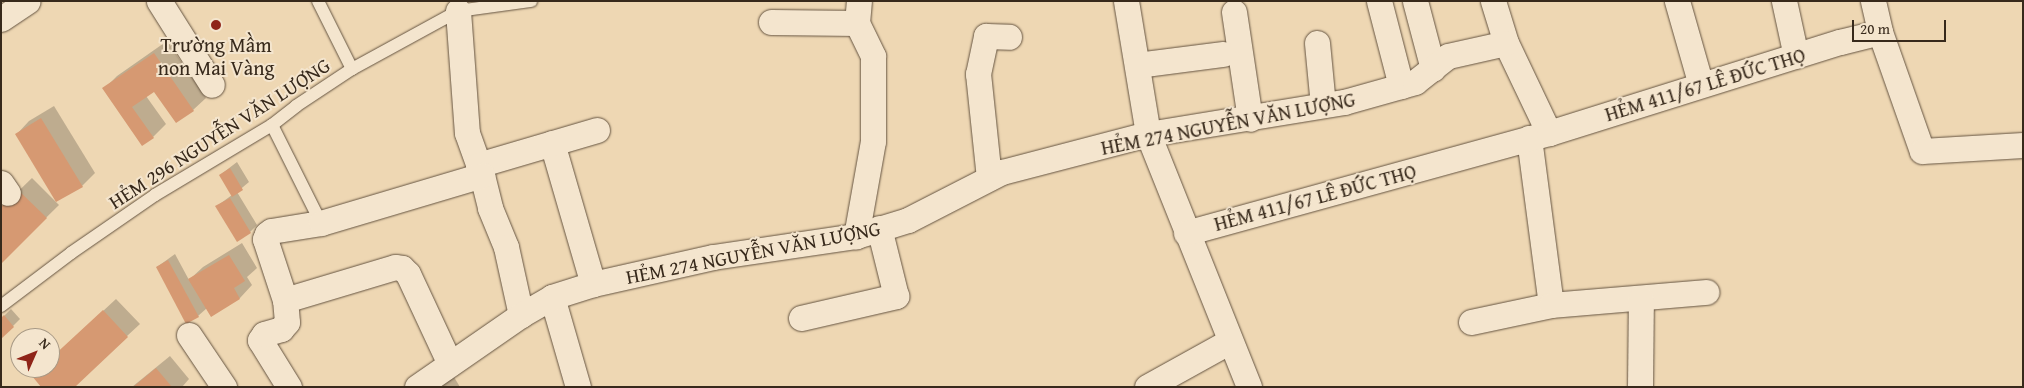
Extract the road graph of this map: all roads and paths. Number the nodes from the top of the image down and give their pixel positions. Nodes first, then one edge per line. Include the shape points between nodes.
1 (28, 1) edge
2 (159, 1) edge
3 (318, 1) edge
4 (532, 1) edge
5 (1126, 1) edge
6 (1379, 1) edge
7 (1415, 1) edge
8 (1493, 1) edge
9 (1677, 1) edge
10 (1784, 1) edge
11 (1873, 1) edge
12 (457, 6) edge
13 (858, 12) edge
14 (1234, 12) dead end
15 (1, 19) edge
16 (772, 22) dead end
17 (1880, 32) junction
18 (1009, 37) dead end
19 (1317, 43) dead end
20 (1506, 43) junction
21 (1223, 54) dead end
22 (1796, 56) junction
23 (1137, 65) junction
24 (1432, 68) junction
25 (352, 70) junction
26 (212, 85) dead end
27 (1701, 85) junction
28 (1401, 86) junction
29 (1323, 105) junction
30 (1250, 119) junction
31 (272, 125) junction
32 (596, 130) dead end
33 (1148, 134) junction
34 (1539, 136) junction
35 (552, 143) junction
36 (2023, 145) edge
37 (480, 170) junction
38 (989, 178) junction
39 (321, 223) junction
40 (867, 232) junction
41 (1186, 232) junction
42 (593, 284) junction
43 (1706, 292) dead end
44 (552, 297) junction
45 (1641, 298) junction
46 (285, 300) junction
47 (1551, 304) junction
48 (1, 306) edge
49 (521, 315) junction
50 (801, 318) dead end
51 (1471, 322) dead end
52 (189, 335) dead end
53 (1230, 341) junction
54 (450, 364) junction
55 (224, 387) edge
56 (289, 387) edge
57 (417, 387) edge
58 (578, 387) edge
59 (1147, 387) edge
60 (1249, 387) edge
61 (1640, 387) edge

1 - 15 street
2 - 26 street
3 - 25 lane
4 - 12 lane
5 - 23 street
6 - 28 street
7 - 24 street
8 - 20 street
9 - 27 street
10 - 22 street
11 - 17 street
12 - 25 lane, HẺM 296 NGUYỄN VĂN LƯỢNG
12 - 37 street via 467,133
13 - 16 street
13 - 40 street via 873,56 873,141
14 - 30 street
17 - 22 street, HẺM 411/67 LÊ ĐỨC THỌ
17 - 36 street via 1922,152
18 - 38 street via 986,36 978,74
19 - 29 street
20 - 24 street, HẺM 274 NGUYỄN VĂN LƯỢNG via 1448,56
20 - 34 street
21 - 23 street
22 - 27 street, HẺM 411/67 LÊ ĐỨC THỌ
23 - 33 street
24 - 28 street, HẺM 274 NGUYỄN VĂN LƯỢNG via 1415,82
25 - 31 lane, HẺM 296 NGUYỄN VĂN LƯỢNG
27 - 34 street, HẺM 411/67 LÊ ĐỨC THỌ
28 - 29 street, HẺM 274 NGUYỄN VĂN LƯỢNG
29 - 30 street, HẺM 274 NGUYỄN VĂN LƯỢNG
30 - 33 street, HẺM 274 NGUYỄN VĂN LƯỢNG
31 - 39 lane
31 - 48 lane, HẺM 296 NGUYỄN VĂN LƯỢNG via 155,195
32 - 35 street
33 - 38 street, HẺM 274 NGUYỄN VĂN LƯỢNG
33 - 41 street
34 - 41 street, HẺM 411/67 LÊ ĐỨC THỌ
34 - 47 street
35 - 37 street
35 - 42 street
37 - 39 street
37 - 49 street via 490,208 506,247
38 - 40 street, HẺM 274 NGUYỄN VĂN LƯỢNG via 908,220
39 - 46 street via 271,231 265,239
40 - 42 street, HẺM 274 NGUYỄN VĂN LƯỢNG via 713,257
40 - 50 street via 896,296
41 - 53 street
42 - 44 street, HẺM 274 NGUYỄN VĂN LƯỢNG
43 - 45 street
44 - 49 street, HẺM 274 NGUYỄN VĂN LƯỢNG
44 - 58 street
45 - 47 street
45 - 61 street
46 - 54 street via 395,267 402,268 408,274
46 - 56 street via 285,326 264,334 260,340
47 - 51 street
49 - 54 street, HẺM 274 NGUYỄN VĂN LƯỢNG
52 - 55 street
53 - 59 street
53 - 60 street
54 - 57 street, HẺM 274 NGUYỄN VĂN LƯỢNG

